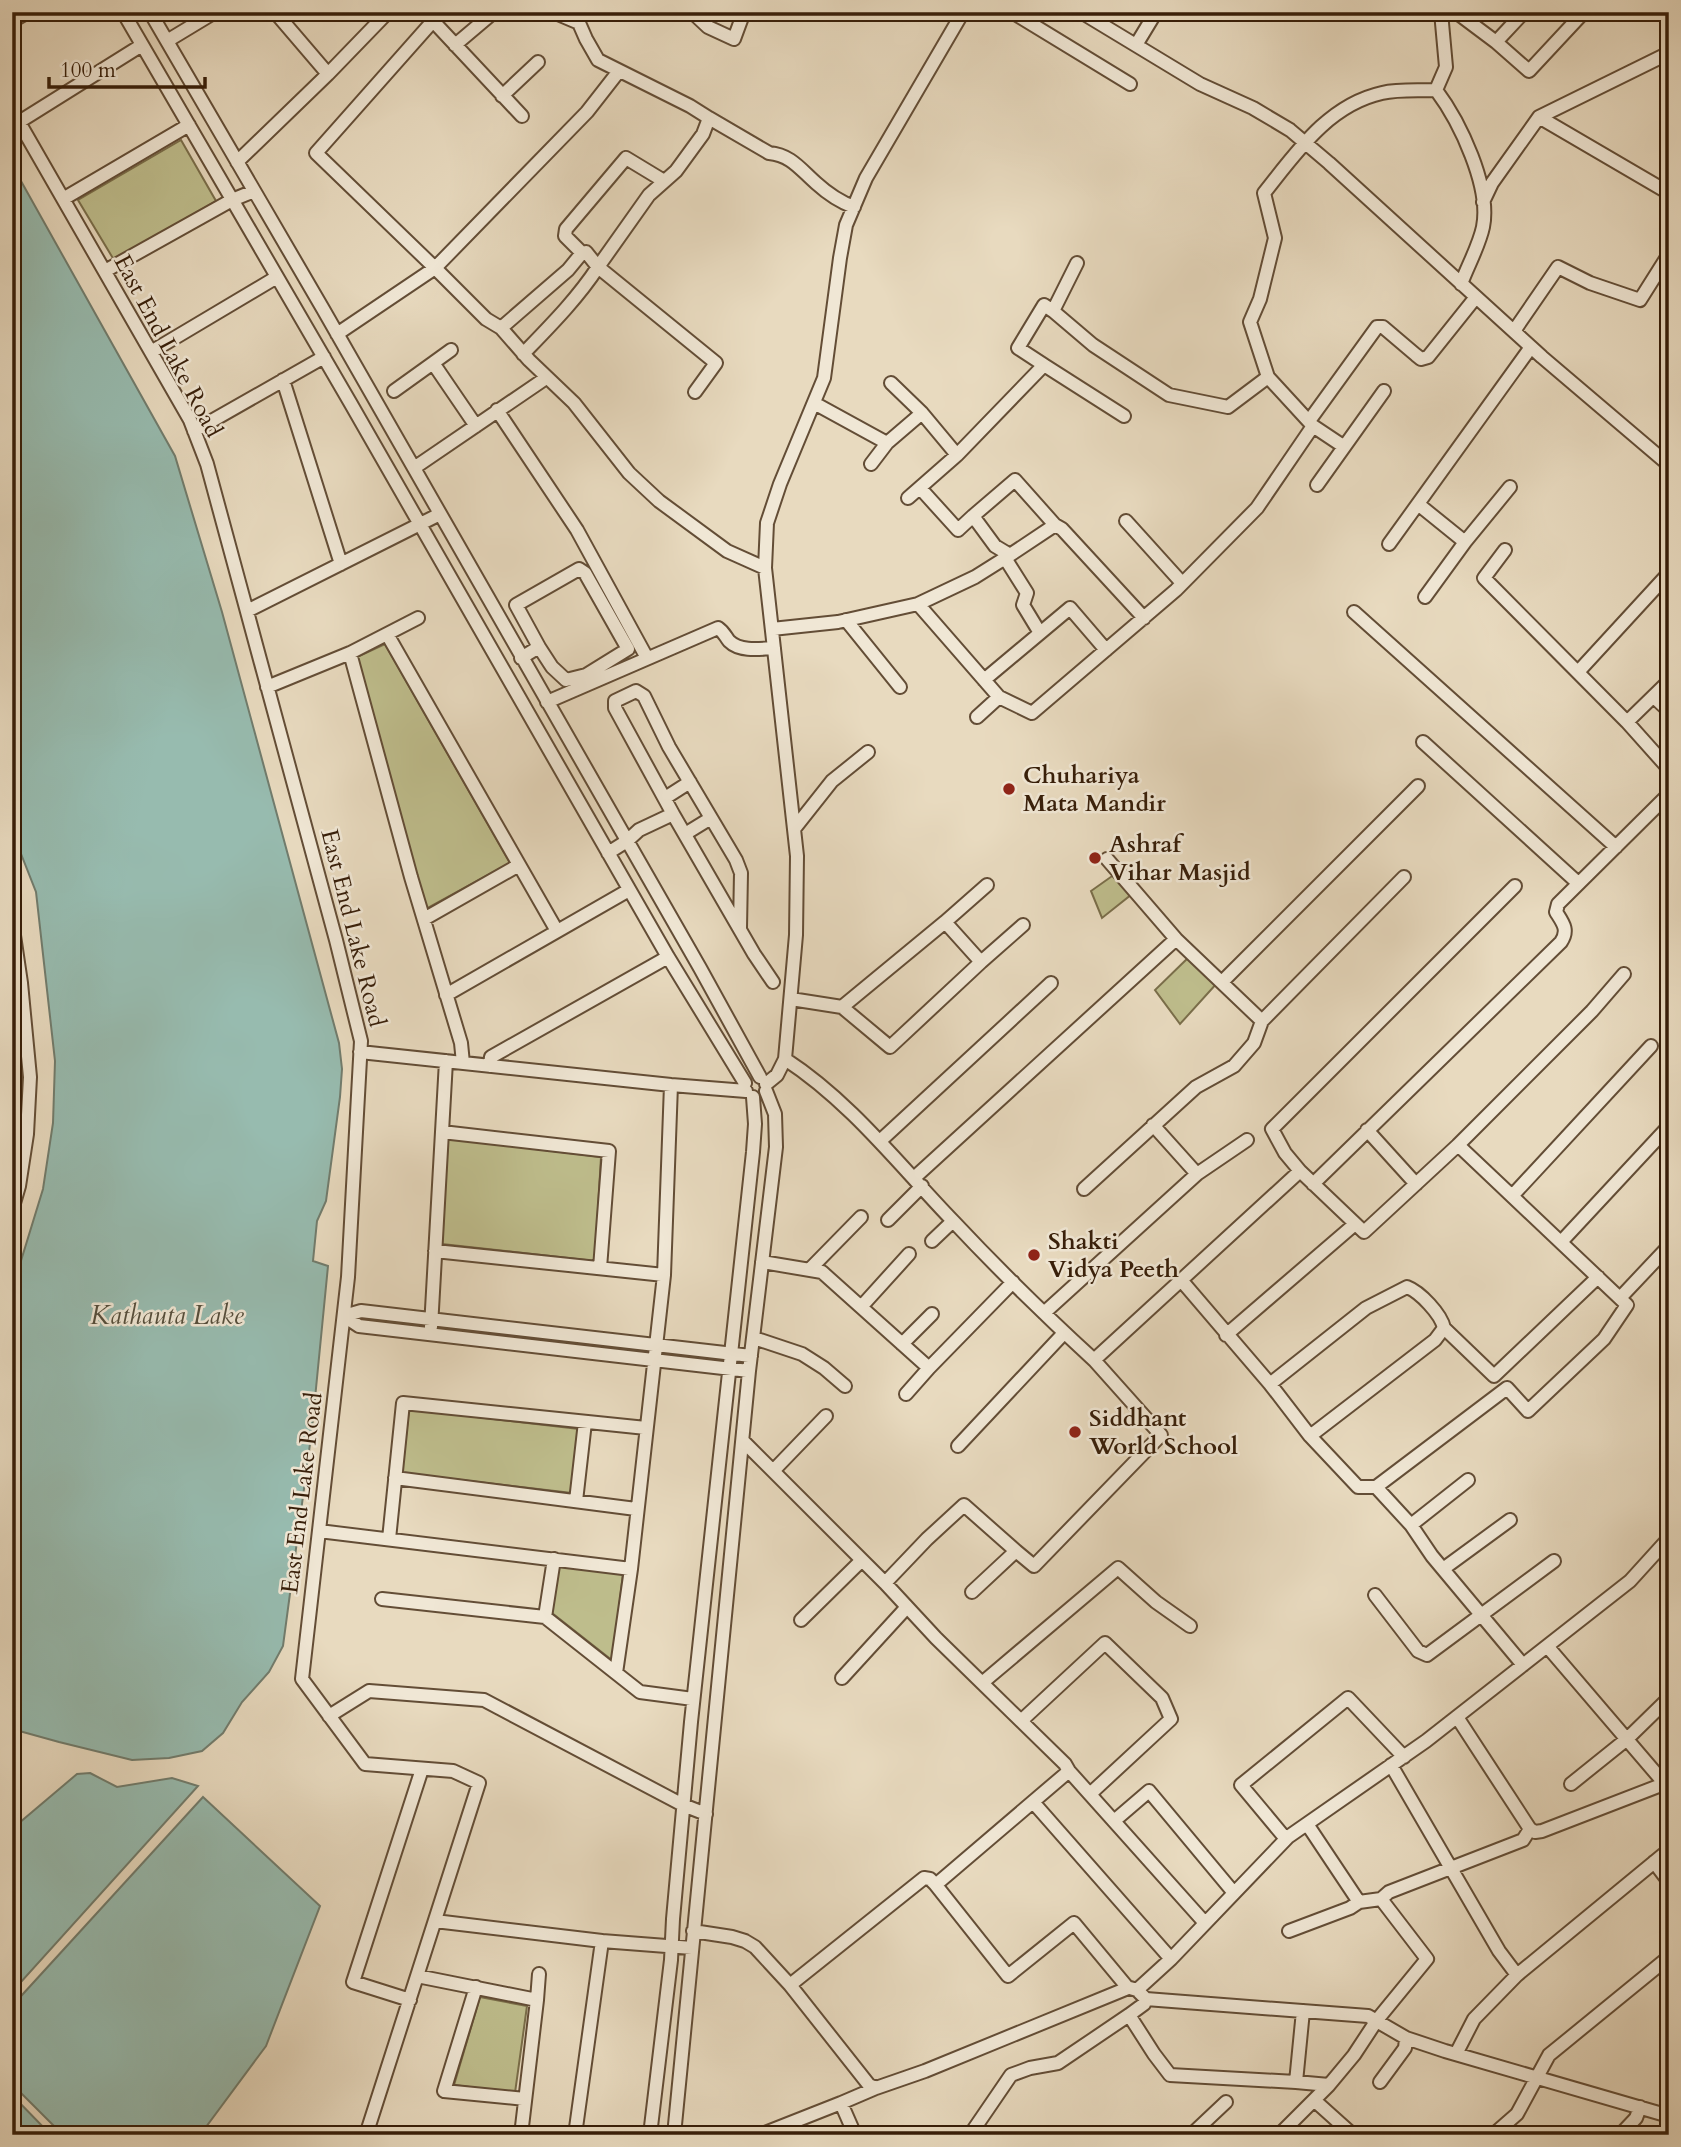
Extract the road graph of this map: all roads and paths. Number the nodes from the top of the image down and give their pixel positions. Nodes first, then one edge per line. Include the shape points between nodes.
1 (28, 12) edge
2 (123, 12) edge
3 (150, 12) edge
4 (215, 12) edge
5 (275, 12) edge
6 (388, 12) edge
7 (553, 12) edge
8 (692, 12) edge
9 (744, 12) edge
10 (963, 12) edge
11 (1012, 12) edge
12 (1081, 12) edge
13 (1156, 12) edge
14 (1441, 12) edge
15 (1456, 12) edge
16 (1524, 12) edge
17 (1584, 12) edge
18 (488, 14) edge
19 (438, 15) edge
20 (580, 18) edge
21 (12, 22) edge
22 (167, 41) junction
23 (1496, 42) junction
24 (456, 45) junction
25 (1136, 45) junction
26 (142, 46) junction
27 (1669, 53) edge
28 (538, 62) dead end
29 (619, 71) junction
30 (328, 74) junction
31 (1130, 84) dead end
32 (1436, 90) junction
33 (502, 96) junction
34 (12, 110) edge
35 (522, 116) dead end
36 (1539, 117) junction
37 (709, 118) junction
38 (19, 122) junction
39 (189, 125) junction
40 (1305, 143) junction
41 (237, 162) junction
42 (664, 181) junction
43 (254, 191) junction
44 (1669, 193) edge
45 (63, 199) junction
46 (232, 200) junction
47 (1482, 202) junction
48 (854, 207) junction
49 (582, 253) junction
50 (1669, 254) edge
51 (1077, 263) dead end
52 (598, 267) junction
53 (435, 268) junction
54 (104, 271) junction
55 (277, 277) junction
56 (1461, 284) junction
57 (1476, 297) junction
58 (1053, 311) junction
59 (501, 328) junction
60 (1514, 331) junction
61 (337, 334) junction
62 (1531, 347) junction
63 (451, 350) dead end
64 (151, 352) junction
65 (523, 354) junction
66 (324, 357) junction
67 (433, 363) junction
68 (1044, 365) junction
69 (546, 377) junction
70 (1268, 377) junction
71 (283, 380) junction
72 (891, 383) dead end
73 (394, 391) dead end
74 (1384, 391) dead end
75 (695, 392) dead end
76 (814, 403) junction
77 (498, 410) junction
78 (922, 413) junction
79 (1124, 416) dead end
80 (1311, 423) junction
81 (476, 425) junction
82 (194, 431) junction
83 (887, 443) junction
84 (1343, 446) junction
85 (957, 456) junction
86 (872, 464) dead end
87 (1669, 464) edge
88 (414, 468) junction
89 (1317, 485) dead end
90 (1510, 487) dead end
91 (920, 488) junction
92 (908, 498) dead end
93 (1418, 504) junction
94 (440, 514) junction
95 (973, 516) junction
96 (1126, 521) dead end
97 (1055, 524) junction
98 (420, 525) junction
99 (1465, 542) junction
100 (1389, 544) dead end
101 (1505, 550) dead end
102 (1007, 556) junction
103 (341, 564) junction
104 (765, 568) junction
105 (1669, 573) edge
106 (1182, 583) junction
107 (1425, 597) dead end
108 (918, 604) junction
109 (247, 611) junction
110 (1354, 612) dead end
111 (418, 618) dead end
112 (1144, 618) junction
113 (846, 620) junction
114 (772, 629) junction
115 (1040, 633) junction
116 (387, 634) junction
117 (539, 647) junction
118 (774, 648) junction
119 (1106, 650) junction
120 (350, 653) junction
121 (521, 658) junction
122 (647, 658) junction
123 (1577, 673) junction
124 (984, 680) junction
125 (1669, 681) edge
126 (267, 687) junction
127 (900, 687) dead end
128 (999, 697) junction
129 (1654, 697) junction
130 (547, 702) junction
131 (1669, 711) edge
132 (976, 716) dead end
133 (1627, 722) junction
134 (1423, 742) dead end
135 (868, 752) dead end
136 (1669, 769) edge
137 (690, 782) junction
138 (1418, 786) dead end
139 (1669, 794) edge
140 (665, 798) junction
141 (673, 814) junction
142 (711, 818) junction
143 (794, 829) junction
144 (685, 834) junction
145 (630, 837) junction
146 (1616, 847) junction
147 (608, 853) junction
148 (1107, 859) dead end
149 (519, 865) junction
150 (1404, 877) dead end
151 (1578, 883) junction
152 (987, 885) dead end
153 (1515, 886) dead end
154 (629, 890) junction
155 (424, 919) junction
156 (12, 922) edge
157 (945, 922) junction
158 (1023, 925) dead end
159 (740, 928) junction
160 (557, 932) junction
161 (1176, 939) junction
162 (668, 957) junction
163 (981, 962) junction
164 (1624, 974) dead end
165 (773, 982) dead end
166 (1222, 982) junction
167 (1051, 983) dead end
168 (446, 995) junction
169 (790, 999) junction
170 (842, 1007) junction
171 (1262, 1021) junction
172 (12, 1044) edge
173 (1651, 1046) dead end
174 (360, 1052) junction
175 (785, 1059) junction
176 (446, 1061) junction
177 (463, 1063) junction
178 (490, 1066) junction
179 (764, 1084) junction
180 (671, 1086) junction
181 (748, 1090) junction
182 (13, 1097) edge
183 (29, 1097) junction
184 (12, 1119) edge
185 (1153, 1125) junction
186 (1669, 1126) edge
187 (1367, 1130) junction
188 (442, 1132) junction
189 (1247, 1140) dead end
190 (880, 1141) junction
191 (1458, 1145) junction
192 (1300, 1171) junction
193 (1197, 1174) junction
194 (918, 1182) junction
195 (1313, 1184) junction
196 (1416, 1184) junction
197 (1084, 1189) dead end
198 (1512, 1196) junction
199 (12, 1210) edge
200 (861, 1217) dead end
201 (888, 1220) dead end
202 (953, 1221) junction
203 (1355, 1224) junction
204 (932, 1241) dead end
205 (1561, 1242) junction
206 (1669, 1246) edge
207 (435, 1251) junction
208 (909, 1254) dead end
209 (762, 1262) junction
210 (600, 1268) junction
211 (811, 1268) junction
212 (664, 1275) junction
213 (1598, 1277) junction
214 (1181, 1280) junction
215 (1013, 1282) junction
216 (1620, 1298) junction
217 (861, 1307) junction
218 (1044, 1313) junction
219 (932, 1314) dead end
220 (344, 1316) junction
221 (431, 1319) junction
222 (1444, 1328) junction
223 (1064, 1333) junction
224 (430, 1334) junction
225 (1226, 1335) junction
226 (754, 1338) junction
227 (656, 1344) junction
228 (902, 1344) junction
229 (730, 1352) junction
230 (751, 1356) junction
231 (654, 1359) junction
232 (1094, 1360) junction
233 (729, 1367) junction
234 (929, 1368) junction
235 (749, 1371) junction
236 (1494, 1376) junction
237 (1270, 1384) junction
238 (845, 1386) dead end
239 (1507, 1388) junction
240 (906, 1394) dead end
241 (826, 1416) dead end
242 (585, 1422) junction
243 (646, 1428) junction
244 (1310, 1436) junction
245 (743, 1441) junction
246 (958, 1446) dead end
247 (774, 1471) junction
248 (395, 1478) junction
249 (1468, 1480) dead end
250 (1376, 1488) junction
251 (576, 1501) junction
252 (636, 1509) junction
253 (1510, 1520) dead end
254 (1411, 1525) junction
255 (319, 1531) junction
256 (1669, 1538) edge
257 (388, 1539) junction
258 (1016, 1551) junction
259 (554, 1559) junction
260 (862, 1560) junction
261 (1554, 1561) dead end
262 (631, 1569) junction
263 (1443, 1569) junction
264 (885, 1583) junction
265 (972, 1592) dead end
266 (1375, 1595) dead end
267 (382, 1599) dead end
268 (907, 1607) junction
269 (1480, 1614) junction
270 (545, 1617) junction
271 (801, 1620) dead end
272 (1190, 1626) dead end
273 (1547, 1646) junction
274 (1523, 1665) junction
275 (616, 1673) junction
276 (842, 1678) dead end
277 (982, 1683) junction
278 (1669, 1698) edge
279 (693, 1699) junction
280 (329, 1716) junction
281 (1457, 1717) junction
282 (1021, 1721) junction
283 (1627, 1739) junction
284 (1404, 1756) junction
285 (1391, 1765) junction
286 (422, 1769) junction
287 (1069, 1771) junction
288 (1667, 1783) edge
289 (1571, 1784) dead end
290 (1090, 1794) junction
291 (1033, 1802) junction
292 (683, 1805) junction
293 (706, 1814) junction
294 (1114, 1821) junction
295 (1307, 1824) junction
296 (1530, 1829) junction
297 (1286, 1839) junction
298 (1669, 1850) edge
299 (1654, 1862) junction
300 (1450, 1868) junction
301 (1669, 1882) edge
302 (935, 1884) junction
303 (1234, 1893) junction
304 (1381, 1899) junction
305 (1359, 1902) junction
306 (435, 1921) junction
307 (1205, 1923) junction
308 (693, 1931) junction
309 (1289, 1931) dead end
310 (602, 1941) junction
311 (672, 1948) junction
312 (692, 1948) junction
313 (1669, 1958) edge
314 (1171, 1959) junction
315 (539, 1974) dead end
316 (1517, 1975) junction
317 (417, 1976) junction
318 (790, 1984) junction
319 (476, 1987) junction
320 (1137, 1992) junction
321 (410, 2000) junction
322 (537, 2000) junction
323 (1303, 2011) junction
324 (1129, 2014) junction
325 (1377, 2020) junction
326 (1406, 2038) junction
327 (1455, 2054) junction
328 (1537, 2077) junction
329 (1296, 2082) junction
330 (1380, 2082) dead end
331 (1329, 2085) junction
332 (876, 2088) junction
333 (526, 2099) junction
334 (1314, 2100) junction
335 (1226, 2102) dead end
336 (841, 2103) junction
337 (1640, 2107) junction
338 (1669, 2116) edge
339 (366, 2135) edge
340 (521, 2135) edge
341 (575, 2135) edge
342 (650, 2135) edge
343 (674, 2135) edge
344 (760, 2135) edge
345 (855, 2135) edge
346 (970, 2135) edge
347 (1191, 2135) edge
348 (1279, 2135) edge
349 (1353, 2135) edge
350 (1493, 2135) edge
351 (1620, 2135) edge

1 - 21 street
2 - 26 street
3 - 22 street
4 - 22 street
5 - 30 street
6 - 30 street
7 - 20 street
8 - 9 street via 708,27 734,39
10 - 48 street via 866,178
11 - 31 street
12 - 25 street
13 - 25 street
14 - 32 street via 1446,67
15 - 23 street
16 - 23 street
17 - 23 street via 1529,71
18 - 24 street
19 - 24 street
19 - 53 street via 316,153
20 - 29 street via 598,60
22 - 41 street
24 - 33 street
25 - 40 street via 1290,130
26 - 38 street
26 - 39 street
27 - 36 street
28 - 33 street
29 - 37 street
29 - 53 street via 587,112
30 - 41 street
32 - 40 street via 1382,93 1358,101
32 - 47 street via 1472,155
33 - 35 street
34 - 38 street, East End Lake Road
36 - 44 street
36 - 47 street
37 - 42 street via 703,134
37 - 48 street via 769,153 786,157 824,190
38 - 45 street, East End Lake Road
39 - 45 street
39 - 46 street
40 - 56 street
40 - 70 street via 1264,193 1275,238 1250,322
41 - 43 street
42 - 49 street via 626,158 566,229 565,236
42 - 52 street
43 - 46 street
43 - 61 street
45 - 54 street, East End Lake Road
46 - 54 street
46 - 55 street
47 - 56 street via 1483,226
48 - 76 street via 840,258 824,378
49 - 52 street
49 - 59 street
50 - 60 street via 1640,300 1558,267
51 - 58 street
52 - 65 street
52 - 75 street via 716,363
53 - 59 street
53 - 61 street
54 - 64 street, East End Lake Road
55 - 64 street
55 - 66 street
56 - 57 street
57 - 60 street
57 - 80 street via 1428,357 1421,359 1383,327 1377,327
58 - 68 street via 1044,305 1018,348
58 - 70 street via 1093,345 1169,396 1228,407
59 - 65 street
60 - 62 street
61 - 88 street
62 - 87 street
62 - 93 street
63 - 67 street
64 - 82 street, East End Lake Road
65 - 69 street
66 - 71 street
66 - 98 street
67 - 73 street
67 - 81 street
68 - 79 street
68 - 85 street
69 - 77 street
69 - 104 street via 659,501 727,551
70 - 80 street
71 - 82 street
71 - 103 street
72 - 78 street
74 - 84 street
76 - 83 street
76 - 104 street via 768,523
77 - 81 street
77 - 122 street via 577,530
78 - 83 street
78 - 85 street
80 - 84 street
80 - 106 street via 1257,508
81 - 88 street
82 - 109 street, East End Lake Road
83 - 86 street
84 - 89 street
85 - 91 street
88 - 94 street
90 - 99 street
91 - 92 street
91 - 95 street via 958,530
93 - 99 street
93 - 100 street
94 - 98 street
94 - 121 street
95 - 97 street via 1015,480
95 - 102 street
96 - 106 street
97 - 102 street
97 - 112 street
98 - 103 street
98 - 147 street
99 - 107 street
101 - 123 street via 1484,578
102 - 108 street
102 - 115 street via 1027,593 1023,605
103 - 109 street
104 - 114 street
105 - 123 street
106 - 112 street
108 - 113 street
108 - 124 street
109 - 126 street, East End Lake Road
110 - 146 street
111 - 116 street
112 - 119 street
113 - 114 street
113 - 127 street
114 - 118 street
115 - 119 street via 1070,608
115 - 124 street
116 - 120 street
116 - 149 street
117 - 117 street via 566,680 586,675 628,649 579,569 516,605
117 - 121 street
118 - 122 street via 740,647 718,628
118 - 143 street
119 - 128 street via 1032,713
120 - 126 street
120 - 155 street
121 - 130 street
122 - 130 street
123 - 133 street
124 - 128 street
125 - 129 street
126 - 174 street, East End Lake Road via 336,940
128 - 132 street
129 - 131 street
129 - 133 street
130 - 145 street
133 - 136 street
134 - 151 street
135 - 143 street via 832,781
137 - 140 street
137 - 140 street via 644,696 636,691 615,701
137 - 142 street
138 - 166 street
139 - 146 street
140 - 141 street
141 - 144 street
141 - 145 street
142 - 144 street
142 - 159 street via 741,873
143 - 169 street via 796,935
144 - 159 street
145 - 147 street
145 - 179 street
146 - 151 street
147 - 154 street
148 - 161 street
149 - 155 street
149 - 160 street
150 - 171 street
151 - 187 street via 1558,904 1556,912 1566,929 1560,942
152 - 157 street
153 - 192 street via 1272,1129
154 - 160 street
154 - 162 street
155 - 168 street
156 - 183 street
157 - 163 street
157 - 170 street
158 - 163 street
159 - 165 street
160 - 168 street
161 - 166 street
161 - 194 street
162 - 178 street via 491,1057
162 - 181 street
163 - 170 street via 890,1047
164 - 191 street
166 - 171 street
167 - 190 street
168 - 177 street
169 - 170 street
169 - 175 street
171 - 185 street via 1254,1043 1234,1066 1196,1087
172 - 182 street
173 - 198 street
174 - 176 street
174 - 220 street, East End Lake Road
175 - 179 street via 777,1075
175 - 190 street via 814,1078
176 - 177 street
176 - 188 street
177 - 178 street
178 - 180 street
179 - 181 street via 761,1096
179 - 181 street via 750,1078
179 - 209 street via 775,1114 776,1147
180 - 181 street
180 - 212 street
181 - 229 street via 755,1124
182 - 183 street
182 - 184 street
183 - 199 street
185 - 193 street
185 - 197 street
186 - 205 street
187 - 195 street
187 - 196 street
188 - 207 street
188 - 210 street via 609,1151
189 - 193 street
190 - 194 street
191 - 196 street
191 - 198 street
192 - 195 street
192 - 214 street
193 - 218 street
194 - 201 street
194 - 202 street
195 - 203 street
196 - 203 street via 1364,1232
198 - 205 street
200 - 211 street
202 - 204 street
202 - 215 street
203 - 225 street
205 - 213 street
206 - 216 street
207 - 210 street
207 - 221 street
208 - 217 street
209 - 211 street
209 - 226 street
210 - 212 street
211 - 217 street via 822,1272
212 - 227 street
213 - 216 street
213 - 236 street
214 - 225 street
214 - 232 street
215 - 218 street
215 - 234 street
216 - 239 street via 1627,1305 1604,1339 1528,1411
217 - 228 street
218 - 223 street
219 - 228 street
220 - 221 street via 362,1311
220 - 224 street via 359,1326
220 - 255 street, East End Lake Road
221 - 224 street
221 - 227 street
222 - 236 street
222 - 237 street via 1442,1319 1416,1290 1407,1287 1366,1308
222 - 244 street via 1435,1340
223 - 232 street
223 - 246 street
224 - 231 street
225 - 237 street
226 - 230 street
226 - 238 street via 802,1354
227 - 229 street
227 - 231 street
228 - 234 street
229 - 230 street
229 - 233 street
230 - 235 street
231 - 233 street
231 - 243 street
232 - 258 street via 1161,1435 1034,1566
233 - 235 street
233 - 279 street
234 - 240 street
235 - 245 street
236 - 239 street
237 - 244 street
239 - 250 street
241 - 247 street
242 - 243 street
242 - 248 street via 403,1403
242 - 251 street
243 - 252 street
244 - 250 street via 1358,1487
245 - 247 street
245 - 293 street
247 - 260 street
248 - 251 street
248 - 257 street
249 - 254 street
250 - 254 street
251 - 252 street
252 - 262 street
253 - 263 street
254 - 263 street
255 - 257 street
255 - 280 street, East End Lake Road via 302,1679
256 - 273 street via 1630,1581
257 - 259 street
258 - 264 street via 964,1505
258 - 265 street
259 - 262 street
259 - 270 street
260 - 264 street
260 - 271 street
261 - 269 street
262 - 275 street
263 - 269 street
264 - 268 street
266 - 269 street via 1418,1651 1427,1655
267 - 270 street
268 - 276 street
268 - 277 street
269 - 274 street
270 - 275 street
272 - 277 street via 1118,1568
273 - 274 street
273 - 283 street
274 - 281 street
275 - 279 street via 640,1692
277 - 282 street
278 - 283 street
279 - 292 street
280 - 286 street, East End Lake Road via 365,1764
280 - 292 street via 369,1691 484,1700
281 - 284 street
281 - 296 street
282 - 287 street
282 - 290 street via 1105,1643 1162,1698 1171,1719
283 - 288 street
283 - 289 street
284 - 285 street
284 - 297 street via 1348,1698 1241,1786
285 - 295 street
285 - 300 street
286 - 306 street, East End Lake Road via 453,1771 479,1783
286 - 321 street via 353,1982
287 - 290 street
287 - 291 street
288 - 296 street via 1542,1831
290 - 294 street
291 - 302 street
291 - 314 street
292 - 293 street
292 - 311 street
293 - 308 street
294 - 303 street via 1149,1791
294 - 307 street
295 - 297 street
295 - 305 street
296 - 300 street via 1523,1840
297 - 303 street
298 - 299 street
299 - 301 street
299 - 316 street
300 - 304 street
300 - 316 street
302 - 318 street via 924,1878
302 - 320 street via 1008,1976 1074,1923
303 - 307 street
304 - 305 street
304 - 325 street via 1427,1959
305 - 309 street
306 - 310 street
306 - 317 street
307 - 314 street
308 - 312 street
308 - 318 street via 746,1941
310 - 311 street
310 - 341 street
311 - 312 street
311 - 342 street
312 - 343 street
313 - 328 street via 1549,2054
314 - 320 street
315 - 322 street
316 - 327 street via 1474,2019
317 - 319 street
317 - 321 street
318 - 332 street via 859,2073
319 - 322 street
319 - 333 street via 444,2091
320 - 323 street
320 - 324 street via 1144,2004
320 - 332 street
321 - 339 street
322 - 333 street
323 - 325 street
323 - 329 street
324 - 329 street via 1170,2076
324 - 346 street via 1058,2063 1011,2075
325 - 326 street
325 - 331 street
326 - 327 street
326 - 330 street via 1405,2048
327 - 328 street
328 - 337 street
328 - 350 street via 1517,2114
329 - 331 street
331 - 334 street
332 - 336 street
333 - 340 street
334 - 348 street
334 - 349 street
335 - 347 street
336 - 344 street
336 - 345 street
337 - 338 street
337 - 351 street

